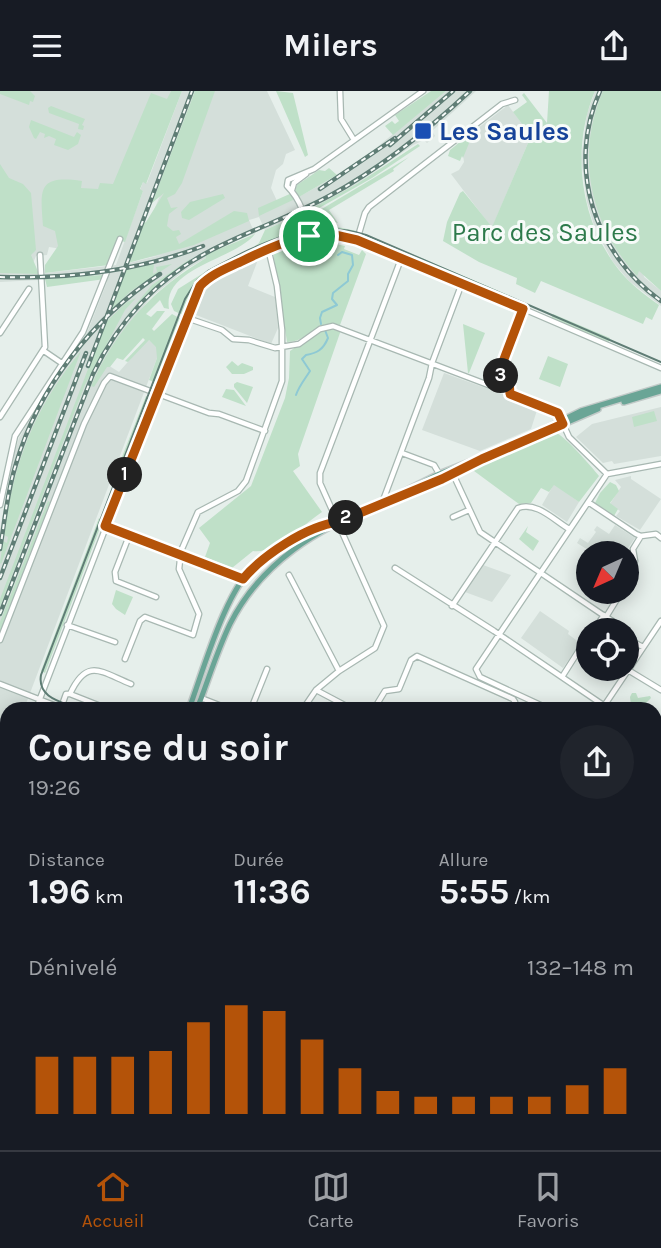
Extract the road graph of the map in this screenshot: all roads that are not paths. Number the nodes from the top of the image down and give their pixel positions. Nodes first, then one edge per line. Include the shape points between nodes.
1 (340, 91) edge
2 (423, 91) edge
3 (514, 100) dead end
4 (354, 140) junction
5 (309, 236) junction
6 (120, 239) dead end
7 (357, 240) junction
8 (268, 248) junction
9 (40, 255) dead end
10 (401, 259) junction
11 (462, 282) junction
12 (29, 289) dead end
13 (523, 309) junction
14 (187, 318) junction
15 (0, 333) edge
16 (370, 339) junction
17 (283, 348) junction
18 (44, 351) junction
19 (432, 363) junction
20 (62, 364) junction
21 (661, 368) edge
22 (498, 375) junction
23 (661, 389) edge
24 (157, 393) junction
25 (0, 417) edge
26 (563, 422) junction
27 (265, 431) junction
28 (402, 453) junction
29 (661, 464) edge
30 (452, 472) junction
31 (607, 474) junction
32 (441, 477) junction
33 (388, 487) junction
34 (398, 495) junction
35 (588, 502) junction
36 (382, 503) junction
37 (0, 505) edge
38 (469, 510) junction
39 (453, 517) dead end
40 (338, 522) junction
41 (105, 526) junction
42 (569, 529) junction
43 (129, 535) junction
44 (641, 536) junction
45 (661, 538) edge
46 (638, 541) edge
47 (495, 542) junction
48 (180, 555) junction
49 (396, 568) dead end
50 (541, 573) junction
51 (289, 575) dead end
52 (243, 579) junction
53 (156, 597) dead end
54 (613, 604) edge
55 (452, 606) junction
56 (605, 616) junction
57 (608, 618) edge
58 (661, 621) edge
59 (67, 625) junction
60 (499, 634) junction
61 (0, 640) edge
62 (115, 642) dead end
63 (639, 645) edge
64 (643, 647) junction
65 (639, 653) edge
66 (576, 655) edge
67 (125, 659) dead end
68 (267, 669) dead end
69 (339, 671) junction
70 (562, 677) junction
71 (639, 677) edge
72 (621, 681) edge
73 (0, 684) edge
74 (131, 684) dead end
75 (316, 690) junction
76 (661, 690) edge
77 (70, 694) junction
78 (201, 698) junction
79 (40, 699) junction
80 (39, 702) edge
81 (48, 702) edge
82 (64, 702) edge
83 (90, 702) edge
84 (192, 702) edge
85 (200, 702) edge
86 (211, 702) edge
87 (254, 702) edge
88 (308, 702) edge
89 (339, 702) edge
90 (378, 702) edge
91 (515, 702) edge
92 (534, 702) edge
93 (597, 702) edge
94 (609, 702) edge

1 - 4 street via 341,119
2 - 4 street
3 - 7 street via 502,104 369,207
4 - 5 street via 294,183 292,191 306,218
5 - 7 street
5 - 8 street
6 - 20 street via 86,327
7 - 10 street
8 - 14 street via 211,276 198,289
8 - 17 street
9 - 18 street
10 - 11 street
10 - 16 street
11 - 13 street
11 - 19 street
12 - 15 street
13 - 21 street
13 - 22 street
14 - 17 street via 222,330 233,339
14 - 24 street
16 - 17 street via 327,326 299,344
16 - 19 street
16 - 40 street via 320,473
17 - 27 street via 282,381
18 - 20 street
18 - 25 street
19 - 22 street via 489,386
19 - 28 street
20 - 37 street via 15,436
22 - 26 street via 509,380 510,394 558,413
23 - 26 main road via 586,409
24 - 27 street
24 - 41 street
24 - 61 street via 110,376 104,383
26 - 30 main road
26 - 31 street via 572,440
27 - 48 street via 240,490 198,512
28 - 32 street via 433,465
28 - 33 street
29 - 31 street
30 - 32 main road
30 - 38 street
31 - 35 street
32 - 34 main road
32 - 36 main road
33 - 34 street
33 - 36 street
34 - 36 main road
35 - 42 street
35 - 44 street
36 - 40 main road
38 - 39 street
38 - 47 street via 478,530
40 - 52 main road via 276,549
40 - 69 street via 384,626 375,648
40 - 78 main road via 294,547 246,595
41 - 43 street
41 - 59 street
42 - 47 street via 539,510 523,506
42 - 50 street
43 - 48 street
43 - 53 street via 116,581
44 - 45 street
44 - 46 street
47 - 50 street
47 - 55 street
48 - 52 street
48 - 67 street via 179,569 199,614 193,635 145,617
49 - 55 street
50 - 56 street
50 - 60 street
51 - 69 street
52 - 84 main road
54 - 56 street
55 - 60 street
56 - 57 street
58 - 64 street
59 - 62 street
59 - 79 street
60 - 70 street
60 - 92 street via 476,669 480,677
63 - 64 street
64 - 65 street
66 - 70 street
68 - 87 street
69 - 75 street
70 - 93 street
71 - 76 street
72 - 94 street
73 - 79 street
74 - 77 street via 93,670 78,678
75 - 88 street
75 - 89 street
77 - 82 street
77 - 83 street
78 - 85 main road
78 - 86 street
79 - 80 street
79 - 81 street
90 - 91 street via 385,691 399,689 414,657

